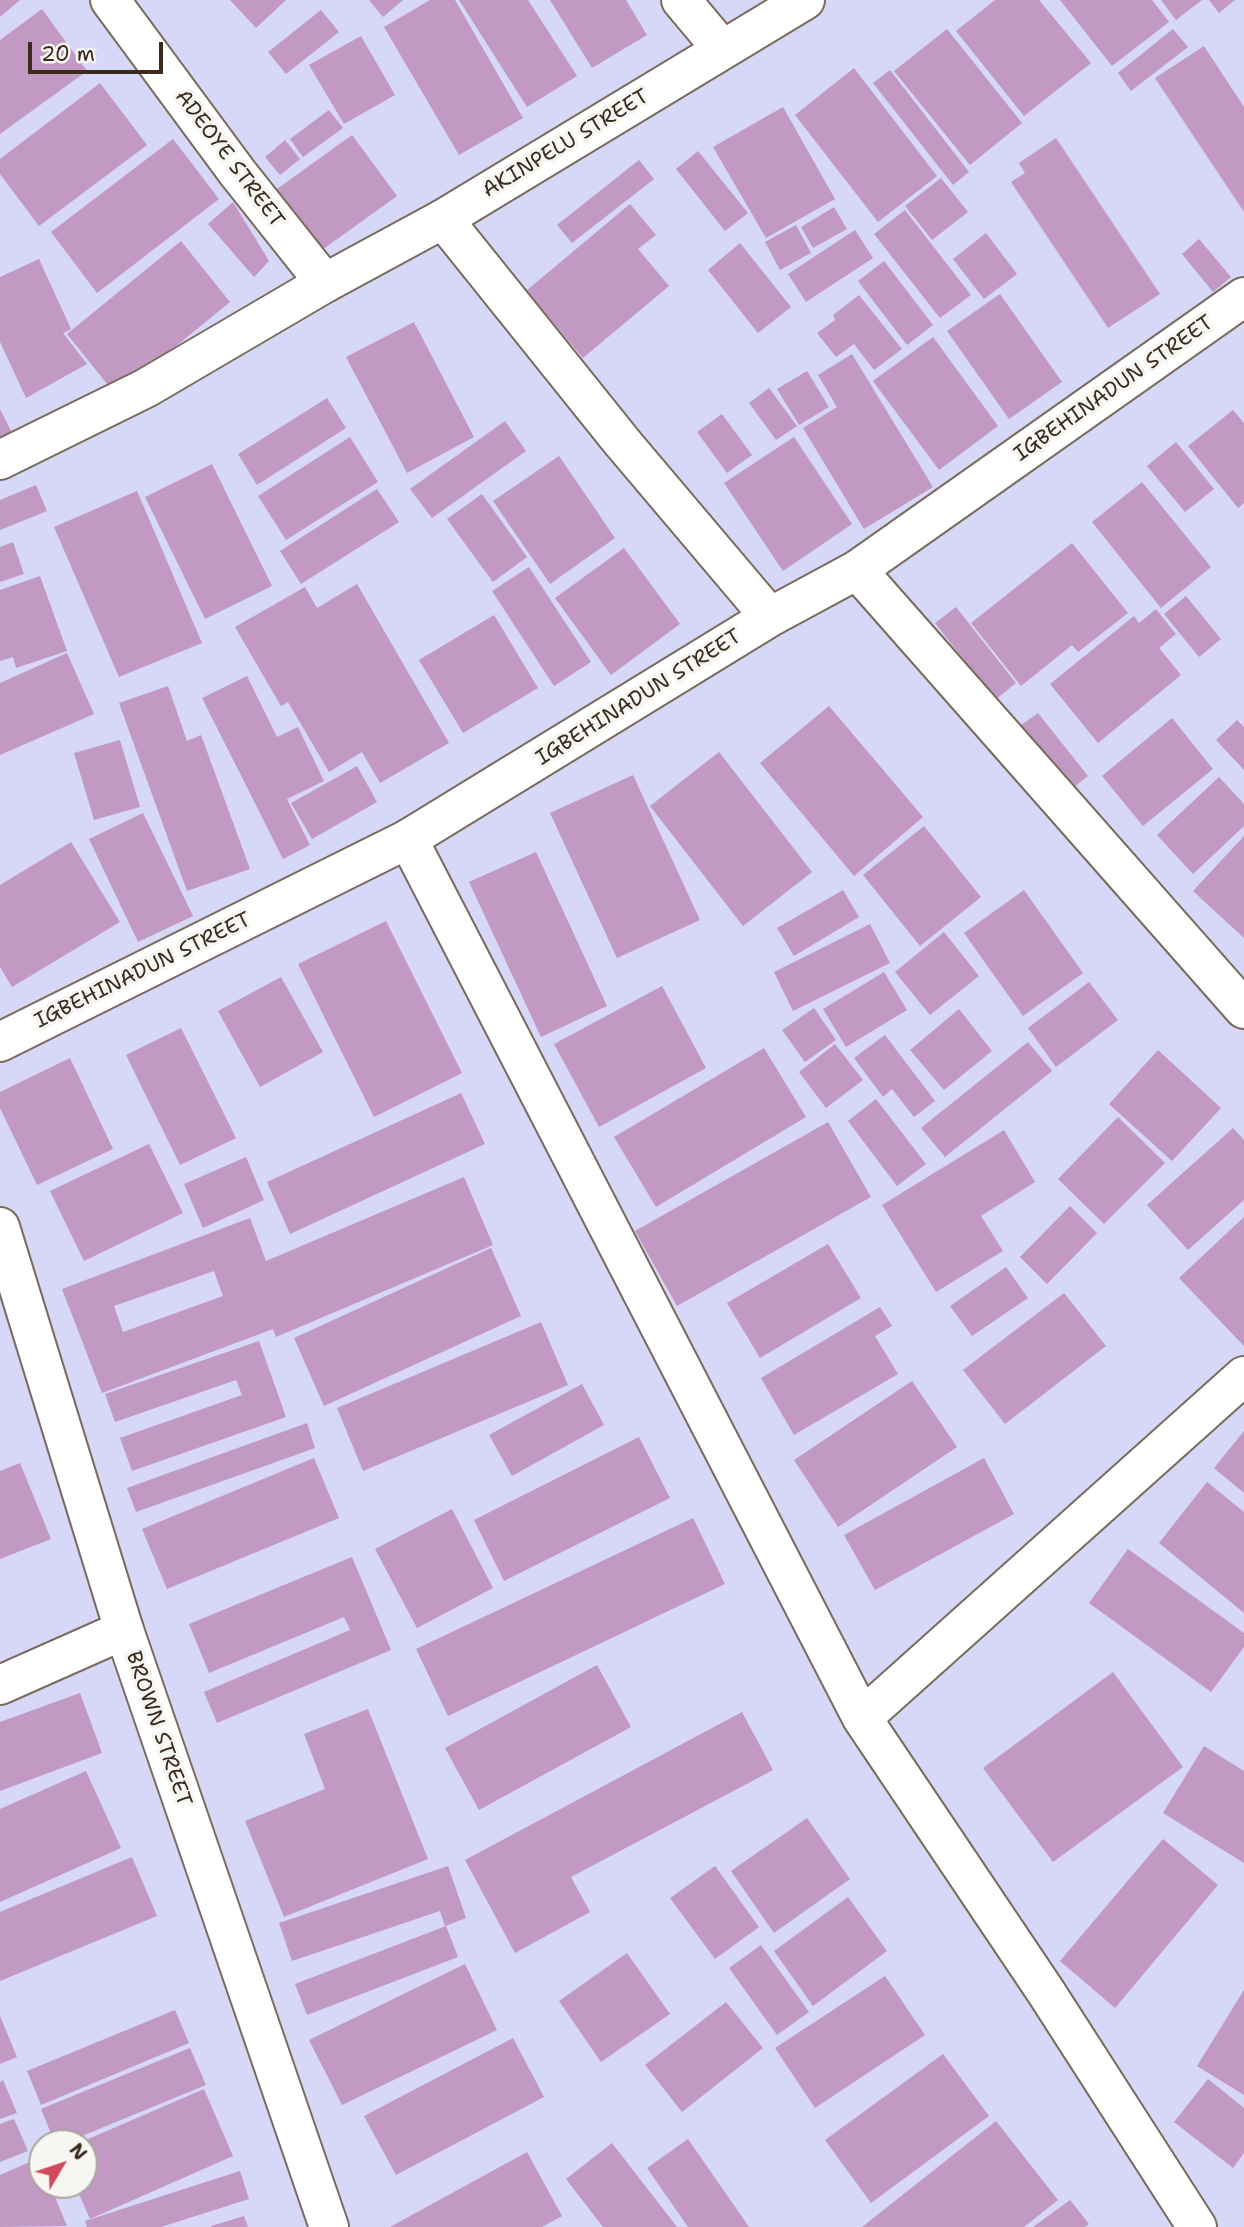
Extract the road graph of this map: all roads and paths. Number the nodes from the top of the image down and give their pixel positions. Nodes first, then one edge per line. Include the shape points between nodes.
1 (110, 0) edge
2 (681, 0) edge
3 (805, 0) edge
4 (722, 49) junction
5 (443, 219) junction
6 (325, 284) junction
7 (1244, 297) edge
8 (0, 460) edge
9 (857, 570) junction
10 (770, 617) junction
11 (408, 839) junction
12 (1244, 1009) edge
13 (0, 1042) edge
14 (0, 1227) edge
15 (1244, 1376) edge
16 (124, 1630) junction
17 (0, 1685) edge
18 (862, 1718) junction
19 (329, 2227) edge
20 (1197, 2227) edge

1 - 6 street, ADEOYE STREET
2 - 4 street
3 - 4 street, AKINPELU STREET
4 - 5 street, AKINPELU STREET
5 - 6 street, AKINPELU STREET
5 - 10 street
6 - 8 street, AKINPELU STREET via 146,388
7 - 9 street, IGBEHINADUN STREET
9 - 10 street, IGBEHINADUN STREET
9 - 12 street
10 - 11 street, IGBEHINADUN STREET
11 - 13 street, IGBEHINADUN STREET
11 - 18 street
14 - 16 street, BROWN STREET
15 - 18 street
16 - 17 street
16 - 19 street, BROWN STREET
18 - 20 street

